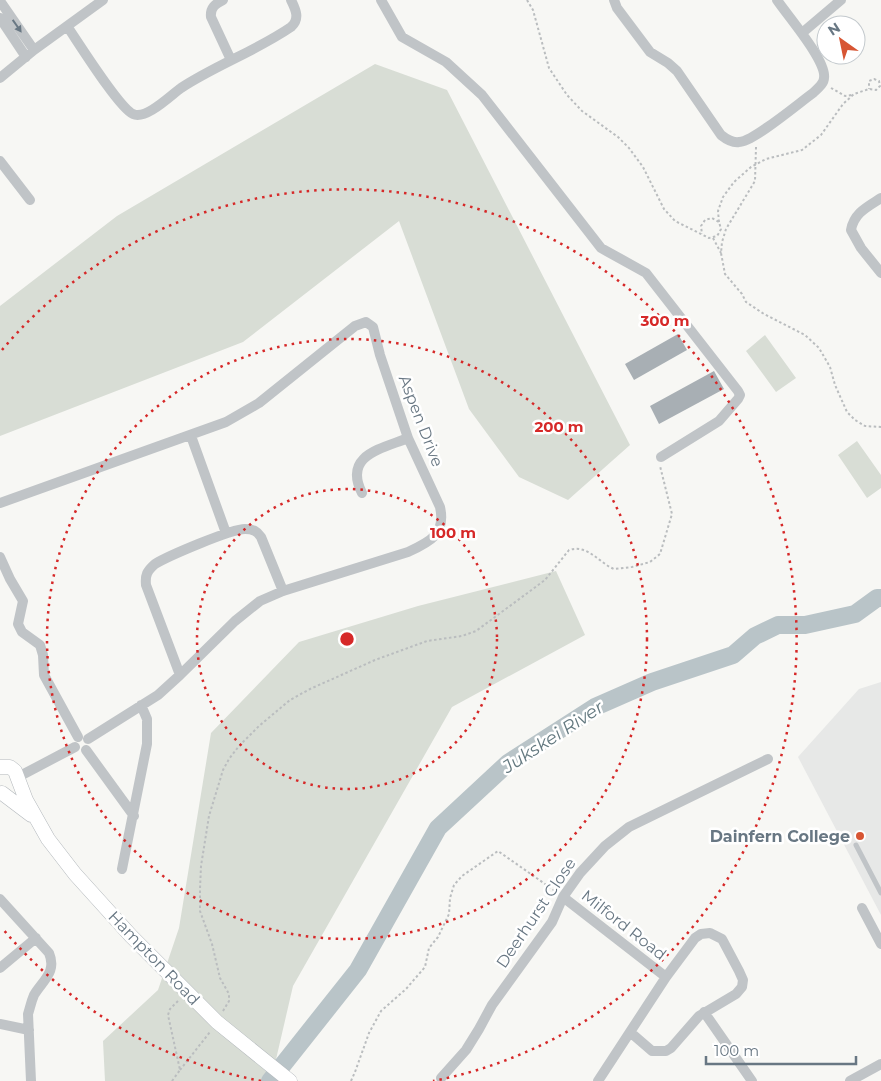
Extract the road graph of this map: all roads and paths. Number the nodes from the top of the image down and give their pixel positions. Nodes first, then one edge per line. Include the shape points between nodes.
1 (103, 0) edge
2 (223, 0) edge
3 (291, 0) edge
4 (381, 0) edge
5 (527, 0) edge
6 (614, 0) edge
7 (777, 0) edge
8 (841, 0) edge
9 (0, 1) edge
10 (0, 18) edge
11 (66, 26) junction
12 (802, 33) junction
13 (34, 50) junction
14 (26, 57) junction
15 (231, 60) junction
16 (0, 78) edge
17 (824, 78) junction
18 (880, 80) edge
19 (869, 89) junction
20 (878, 89) junction
21 (881, 92) edge
22 (854, 94) junction
23 (757, 134) junction
24 (0, 161) edge
25 (754, 165) junction
26 (881, 198) edge
27 (30, 200) dead end
28 (719, 222) junction
29 (702, 234) junction
30 (713, 238) junction
31 (721, 253) junction
32 (881, 273) edge
33 (881, 427) edge
34 (191, 436) junction
35 (408, 438) junction
36 (661, 457) joint
37 (362, 493) dead end
38 (0, 503) edge
39 (226, 533) junction
40 (0, 557) edge
41 (282, 591) junction
42 (180, 675) junction
43 (141, 705) junction
44 (78, 737) junction
45 (88, 739) junction
46 (75, 747) junction
47 (86, 750) junction
48 (0, 756) edge
49 (768, 759) dead end
50 (12, 773) edge
51 (1, 793) edge
52 (134, 816) junction
53 (35, 819) junction
54 (856, 845) dead end
55 (122, 869) dead end
56 (881, 893) edge
57 (564, 897) junction
58 (0, 899) edge
59 (862, 908) dead end
60 (36, 938) junction
61 (881, 944) edge
62 (0, 968) edge
63 (666, 977) junction
64 (188, 991) junction
65 (704, 1012) junction
66 (218, 1022) junction
67 (0, 1024) edge
68 (29, 1030) junction
69 (630, 1032) junction
70 (881, 1064) edge
71 (180, 1070) junction
72 (442, 1078) dead end
73 (31, 1081) edge
74 (172, 1081) edge
75 (290, 1081) edge
76 (351, 1081) edge
77 (598, 1081) edge
78 (752, 1081) edge
79 (850, 1081) edge

1 - 11 street
2 - 15 street via 210,12
3 - 15 street via 297,14 294,24
4 - 36 street via 402,37 446,62 482,95 601,248 646,273 738,391 738,399 719,421
5 - 29 path via 533,10 549,68 568,95 582,111 628,148 643,167 664,209 675,221
6 - 23 street via 650,52 677,71 721,135 738,142
7 - 12 street
8 - 12 street
9 -> 13 street
10 - 14 street
11 - 13 street
11 - 15 street via 120,103 138,115 151,111
12 - 17 street via 818,58
13 - 14 street
14 - 16 street
17 - 22 path via 839,94
17 - 23 street via 813,93
18 - 19 path via 869,81
18 - 20 path
19 - 20 path
19 - 22 path
20 - 21 path
22 - 25 path via 821,135 802,150
23 - 25 path
24 - 27 street
25 - 28 path via 734,182 723,197 718,210
25 - 31 path via 755,181 726,230
26 - 32 street via 859,212 851,230
28 - 29 path via 712,218 705,220 701,226
28 - 30 path via 721,229
29 - 30 path
30 - 31 path
31 - 33 path via 726,274 746,302 805,335 819,348 847,412 865,426
34 - 35 street, Aspen Drive via 226,422 259,403 355,326 366,322 373,327
34 - 38 street, Aspen Drive
34 - 39 street
35 - 37 street via 362,460 355,476
35 - 41 street, Aspen Drive via 440,507 441,526 437,534 408,552
36 - 66 path via 659,465 672,515 660,554 655,559 614,569 590,552 575,548 569,550 545,580 476,631 427,642 375,660 310,689 273,714 234,752 223,770 209,816 201,866 199,908 220,978 229,994
39 - 41 street via 246,529 258,532
39 - 42 street via 162,559 148,570 145,577
40 - 44 street via 23,601 17,620 19,627 40,645 44,675
41 - 42 street, Aspen Drive via 251,607
42 - 43 street, Aspen Drive
43 - 45 street, Aspen Drive
43 - 52 street via 147,719 147,738
44 - 45 street
44 - 46 street via 74,740
45 - 47 street
46 - 47 street
46 - 50 street
47 - 52 street
48 - 50 street, Hampton Road
49 - 57 street, Deerhurst Close via 622,831 586,865
50 - 51 street, Hampton Road via 15,790
50 - 53 street, Hampton Road
51 - 53 street, Hampton Road
52 - 55 street
53 - 64 street, Hampton Road via 60,854 131,936
54 - 56 lane
57 - 63 street, Milford Road
57 - 72 street, Deerhurst Close via 552,922 492,1005 466,1050
57 - 76 path via 498,851 462,876 454,885 449,914 429,948 425,967 381,1011
58 - 60 street
59 - 61 street
60 - 62 street
60 - 68 street via 49,953 52,965 30,1004
63 - 65 street via 700,934 710,933 722,939 739,971 742,986 736,994
63 - 69 street
64 - 66 street, Hampton Road
64 - 71 path via 168,1015
65 - 69 street via 666,1051 652,1052
65 - 78 street
66 - 71 path
66 - 75 street, Hampton Road
67 - 68 street
68 - 73 street
69 - 77 street
70 - 79 street
71 - 74 path

